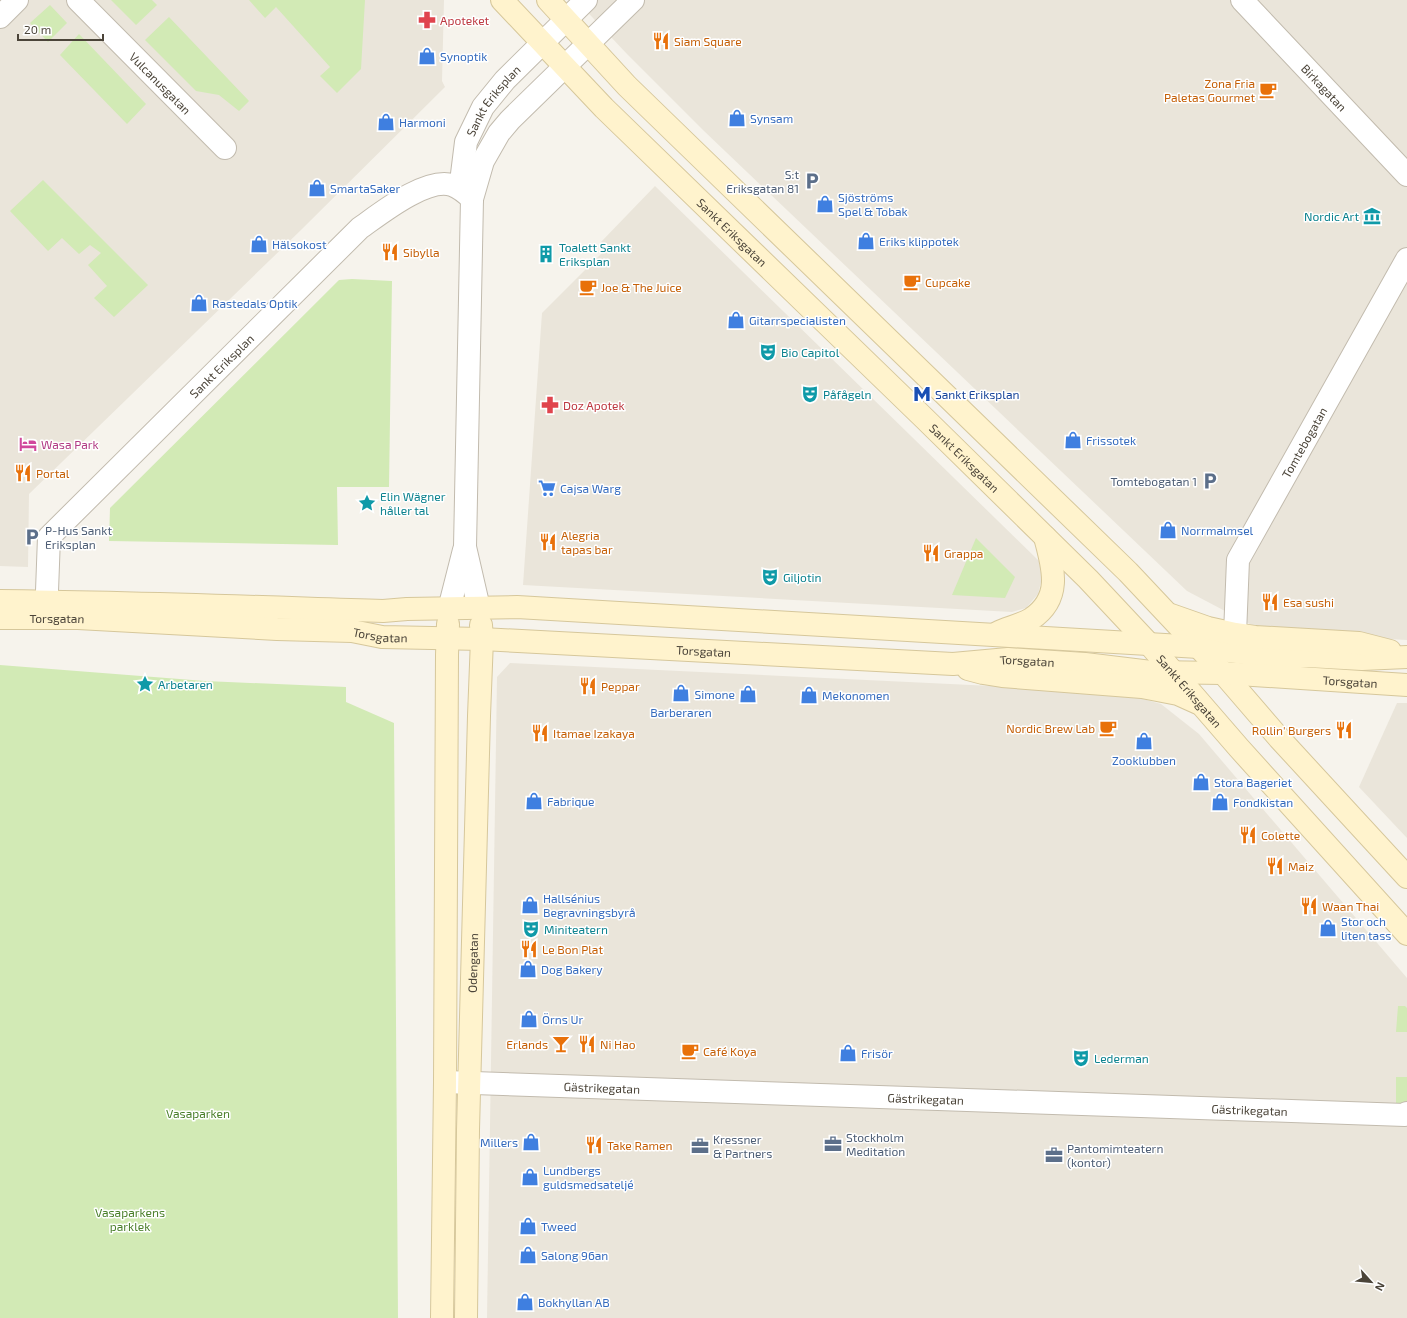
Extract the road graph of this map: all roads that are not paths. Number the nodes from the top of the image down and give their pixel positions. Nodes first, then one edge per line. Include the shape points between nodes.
1 (17, 0) edge
2 (78, 0) edge
3 (502, 0) edge
4 (548, 0) edge
5 (586, 0) edge
6 (633, 0) edge
7 (1242, 0) edge
8 (0, 16) edge
9 (566, 20) junction
10 (542, 43) junction
11 (588, 44) junction
12 (565, 68) junction
13 (225, 148) dead end
14 (1407, 175) edge
15 (472, 199) junction
16 (1407, 259) edge
17 (1045, 536) junction
18 (465, 547) junction
19 (0, 601) edge
20 (449, 608) junction
21 (479, 608) junction
22 (47, 610) junction
23 (1167, 613) junction
24 (0, 618) edge
25 (1235, 634) junction
26 (992, 635) junction
27 (448, 638) junction
28 (482, 639) junction
29 (1149, 644) junction
30 (1199, 647) junction
31 (1405, 657) edge
32 (953, 664) junction
33 (1173, 673) junction
34 (1223, 673) junction
35 (1407, 685) edge
36 (1200, 703) junction
37 (1407, 877) edge
38 (1407, 934) edge
39 (445, 1082) junction
40 (469, 1082) junction
41 (1407, 1113) edge
42 (442, 1318) edge
43 (466, 1318) edge

1 - 8 street
2 - 13 street, Vulcanusgatan
3 - 10 main road, Sankt Eriksgatan
4 - 9 main road
5 - 9 street, Sankt Eriksplan
6 - 11 street, Sankt Eriksplan
7 - 14 street, Birkagatan
9 - 10 street, Sankt Eriksplan
9 - 11 main road
10 - 12 main road, Sankt Eriksgatan
10 - 15 street, Sankt Eriksplan via 505,80 483,107 466,142 462,174
11 - 12 street, Sankt Eriksplan
11 - 23 main road via 627,86 1128,572
12 - 15 street, Sankt Eriksplan via 499,133 483,161
12 - 17 main road, Sankt Eriksgatan
15 - 18 street, Sankt Eriksplan
15 - 22 street, Sankt Eriksplan via 461,189 450,185 417,191 360,228 48,537
16 - 25 street, Tomtebogatan via 1238,560
17 - 26 main road via 1053,569 1050,598 1031,619
17 - 29 main road, Sankt Eriksgatan
18 - 20 street, Sankt Eriksplan
18 - 21 street, Sankt Eriksplan
19 - 22 main road, Torsgatan
20 - 21 main road, Torsgatan
20 - 22 main road, Torsgatan via 383,611 179,604
20 - 27 main road
21 - 26 main road, Torsgatan via 517,606
21 - 28 main road, Odengatan
22 - 24 main road, Torsgatan
22 - 27 main road, Torsgatan via 78,618 352,631 388,638
23 - 25 main road via 1208,628
23 - 30 main road
25 - 31 main road via 1359,643
26 - 29 main road, Torsgatan
27 - 28 main road, Torsgatan
27 - 39 main road
28 - 32 main road, Torsgatan
28 - 40 main road, Odengatan
29 - 30 main road, Torsgatan
29 - 33 main road, Sankt Eriksgatan
30 - 31 main road, Torsgatan via 1268,656 1362,659
30 - 34 main road
32 - 33 main road, Torsgatan via 1008,659
32 - 36 main road via 983,674 1142,687 1178,694
33 - 34 main road, Torsgatan
33 - 36 main road, Sankt Eriksgatan
34 - 35 main road, Torsgatan
34 - 37 main road
36 - 38 main road, Sankt Eriksgatan
39 - 40 street, Gästrikegatan
39 - 42 main road
40 - 41 street, Gästrikegatan via 1405,1115
40 - 43 main road, Odengatan

